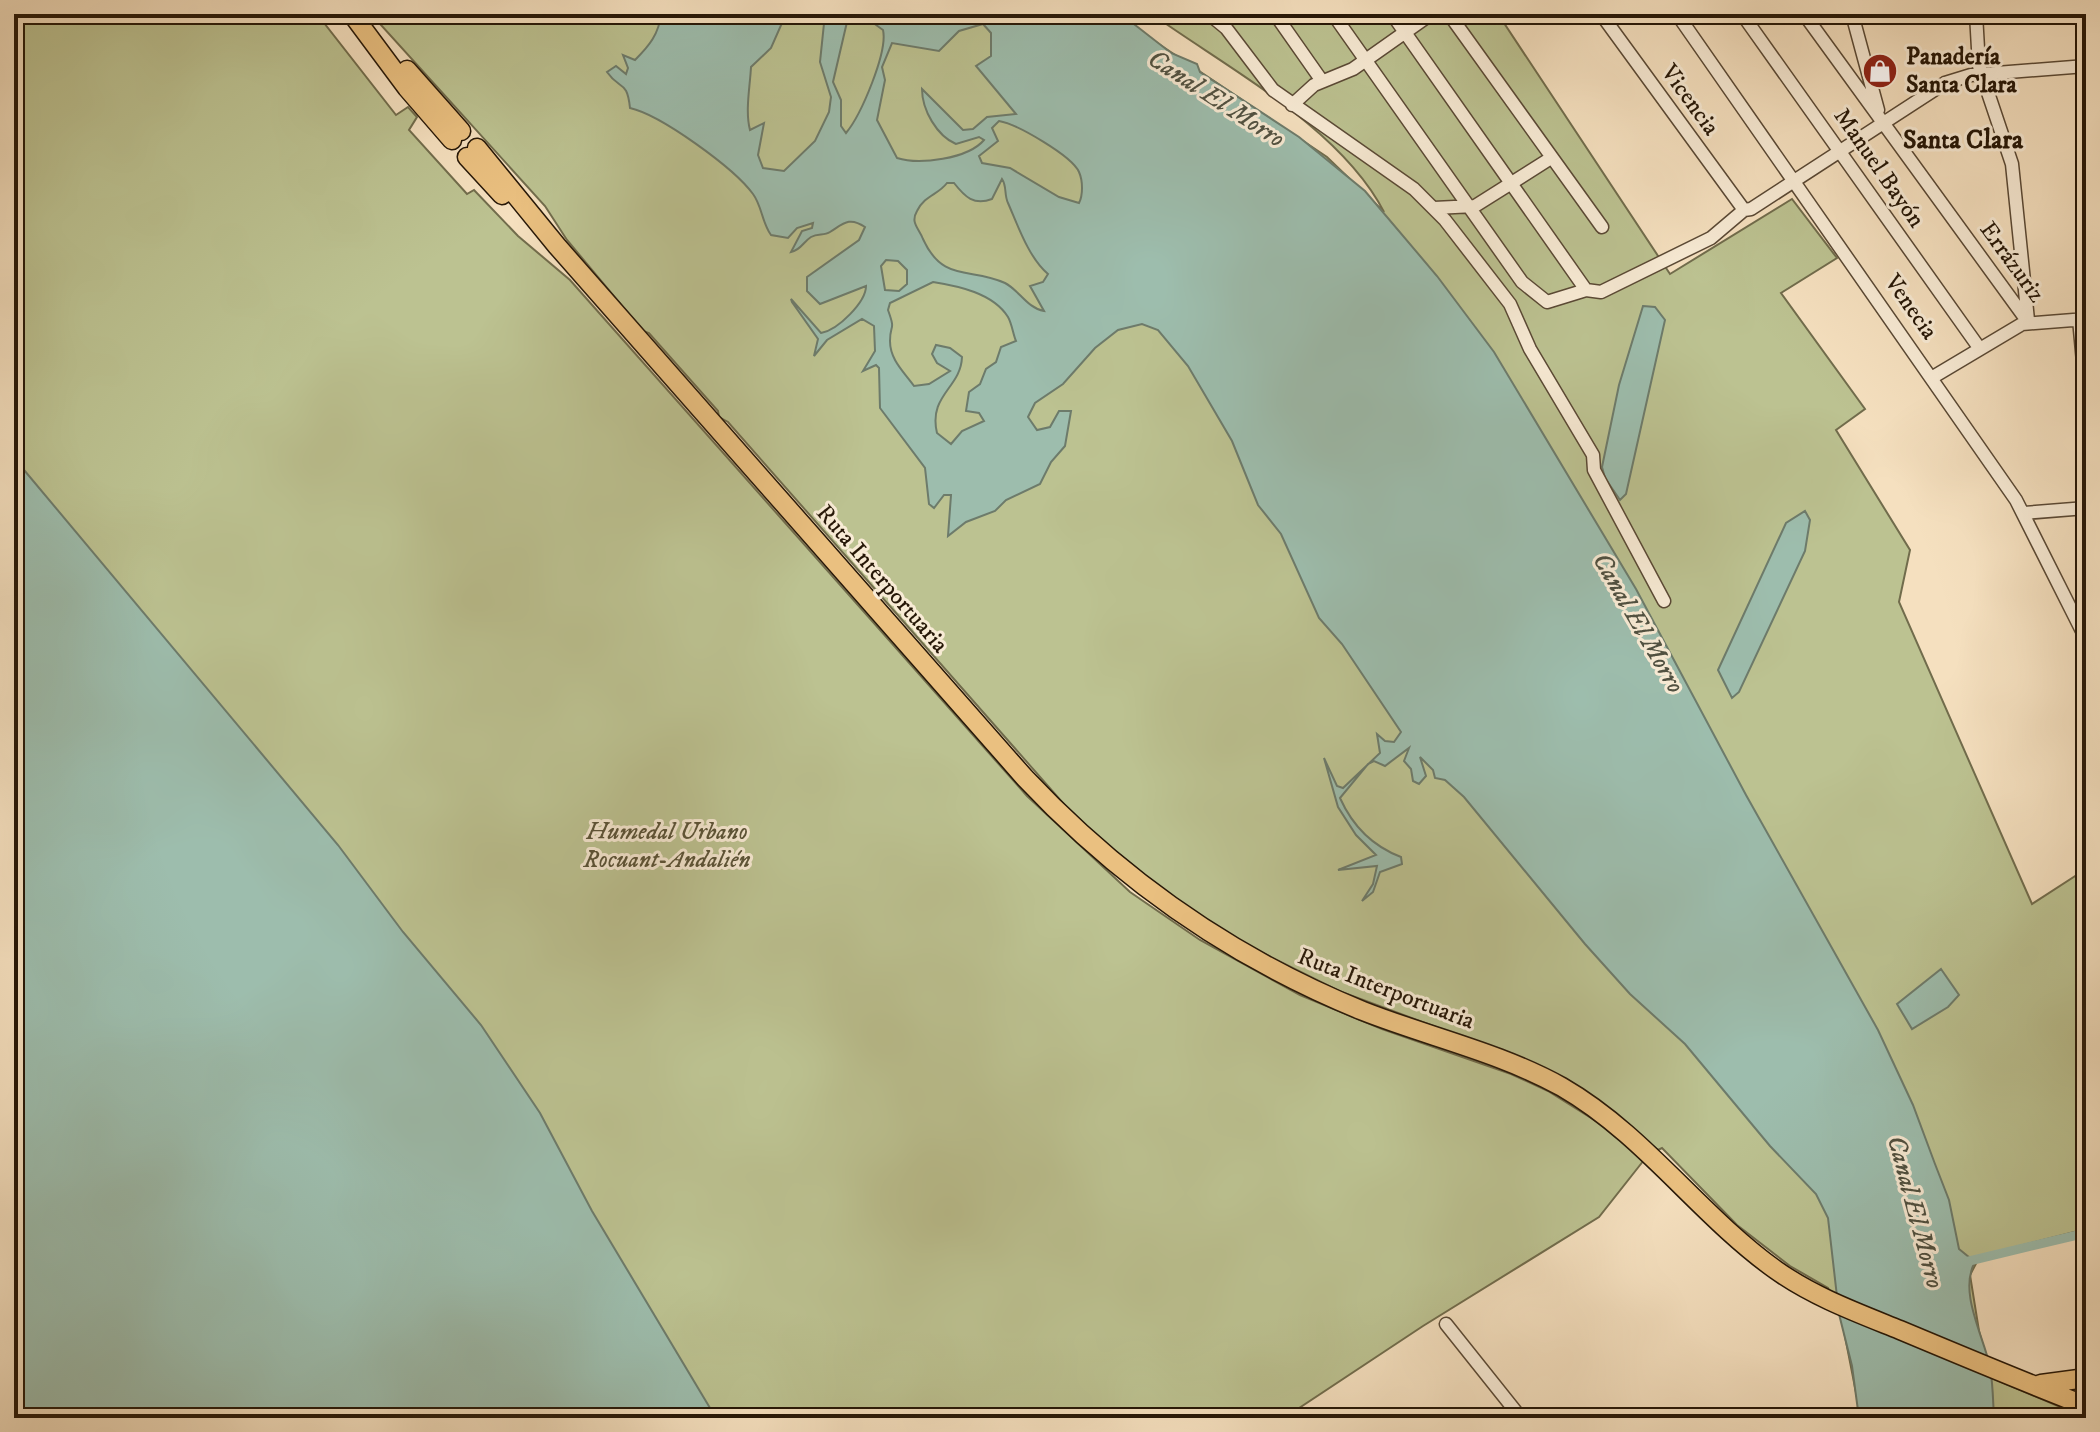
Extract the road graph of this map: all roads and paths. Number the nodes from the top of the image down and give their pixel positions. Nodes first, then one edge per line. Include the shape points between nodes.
1 (352, 14) edge
2 (1209, 14) edge
3 (1275, 14) edge
4 (1333, 14) edge
5 (1392, 14) edge
6 (1431, 14) edge
7 (1449, 14) edge
8 (1601, 14) edge
9 (1677, 14) edge
10 (1742, 14) edge
11 (1804, 14) edge
12 (1852, 14) edge
13 (1976, 14) edge
14 (1405, 32) junction
15 (1366, 60) junction
16 (2086, 66) edge
17 (1981, 75) junction
18 (1322, 81) junction
19 (1292, 105) junction
20 (1881, 120) junction
21 (457, 136) dead end
22 (1840, 151) junction
23 (472, 153) dead end
24 (1551, 158) junction
25 (1795, 179) junction
26 (1512, 184) junction
27 (1434, 208) junction
28 (1470, 208) junction
29 (1744, 210) junction
30 (1602, 227) dead end
31 (1586, 290) junction
32 (2082, 319) edge
33 (2028, 322) junction
34 (1980, 349) junction
35 (2084, 373) edge
36 (1933, 377) junction
37 (2086, 508) edge
38 (2024, 513) junction
39 (1664, 601) dead end
40 (2086, 639) edge
41 (1446, 1324) dead end
42 (2014, 1378) junction
43 (2086, 1378) edge
44 (2086, 1406) edge
45 (1521, 1418) edge

1 - 21 highway via 407,88
2 - 19 street via 1226,28 1265,82
3 - 18 street
4 - 15 street
5 - 14 street
6 - 14 street
7 - 24 street
8 - 29 street, Vicencia
9 - 25 street, Venecia
10 - 22 street, Manuel Bayón
11 - 20 street, Errázuriz
12 - 20 street
13 - 17 street, Errázuriz
14 - 15 street
14 - 26 street
15 - 18 street
15 - 28 street
16 - 17 street
17 - 20 street via 1945,83
17 - 33 street, Errázuriz via 2010,153
18 - 19 street
19 - 27 street
20 - 22 street
20 - 33 street, Errázuriz
22 - 25 street
22 - 34 street, Manuel Bayón
23 - 42 highway, Ruta Interportuaria via 517,212 557,246 1025,778 1108,860 1195,925 1293,980 1519,1066 1578,1097 1640,1143 1747,1248 1788,1279
24 - 26 street
24 - 30 street
25 - 29 street
25 - 36 street, Venecia
26 - 28 street
26 - 31 street
27 - 28 street
27 - 39 street via 1510,304 1530,349 1593,455 1594,470
28 - 31 street via 1540,300 1555,301
29 - 31 street via 1711,238 1601,292
32 - 33 street
32 - 35 street
33 - 34 street
34 - 36 street
36 - 38 street, Venecia
37 - 38 street
38 - 40 street, Venecia
41 - 45 street
42 - 43 highway, Ruta Interportuaria via 2053,1385
42 - 44 highway, Ruta Interportuaria

